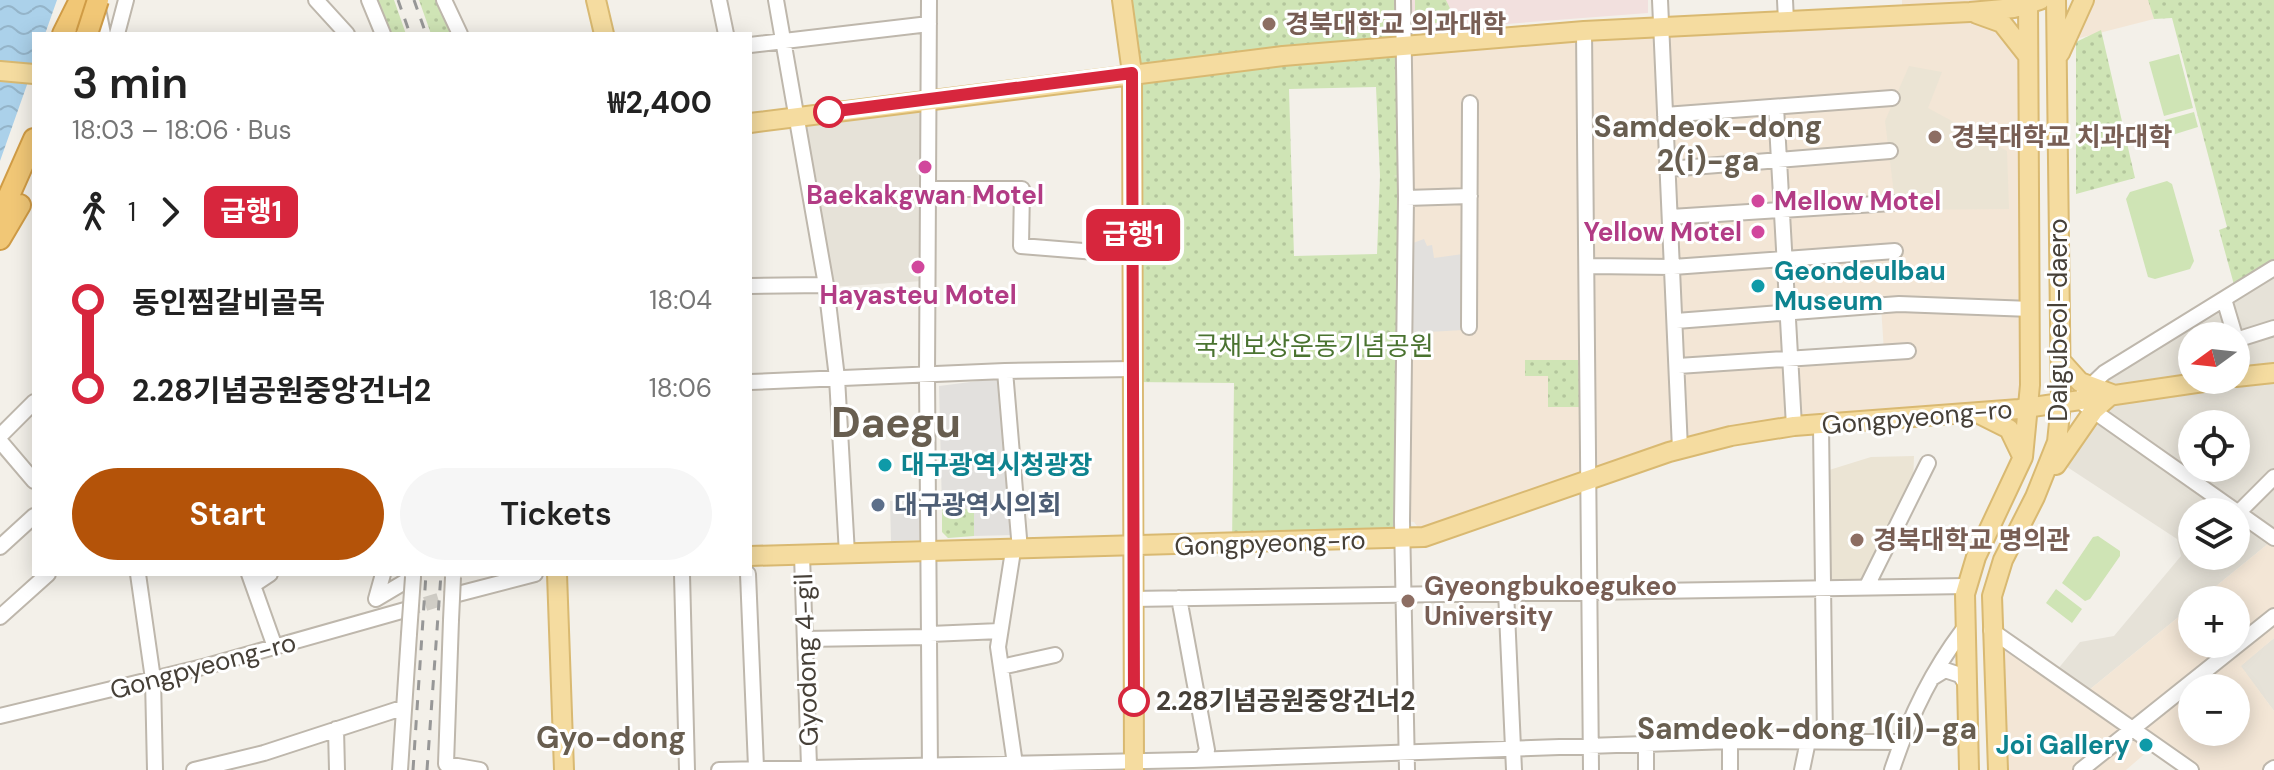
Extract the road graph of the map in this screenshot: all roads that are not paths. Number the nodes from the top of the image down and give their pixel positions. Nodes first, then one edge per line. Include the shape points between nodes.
1 (83, 0) edge
2 (97, 0) edge
3 (126, 0) edge
4 (316, 0) edge
5 (369, 0) edge
6 (444, 0) edge
7 (596, 0) edge
8 (719, 0) edge
9 (776, 0) edge
10 (929, 0) edge
11 (1122, 0) edge
12 (1403, 0) edge
13 (1660, 0) edge
14 (1785, 0) edge
15 (2056, 0) edge
16 (2084, 0) edge
17 (2032, 1) edge
18 (1902, 7) edge
19 (1970, 12) junction
20 (1786, 21) junction
21 (929, 24) junction
22 (1661, 27) junction
23 (1584, 31) junction
24 (64, 32) edge
25 (75, 32) edge
26 (88, 32) edge
27 (103, 32) edge
28 (118, 32) edge
29 (345, 32) edge
30 (382, 32) edge
31 (459, 32) edge
32 (604, 32) edge
33 (726, 32) edge
34 (783, 41) junction
35 (752, 45) edge
36 (1402, 49) junction
37 (2028, 56) junction
38 (2056, 63) junction
39 (0, 71) edge
40 (1132, 73) junction
41 (32, 74) edge
42 (1892, 98) dead end
43 (927, 101) junction
44 (1470, 103) dead end
45 (1776, 107) junction
46 (796, 115) junction
47 (1665, 115) junction
48 (773, 119) junction
49 (752, 123) edge
50 (752, 135) edge
51 (32, 144) edge
52 (1890, 151) dead end
53 (1779, 160) junction
54 (1668, 169) junction
55 (32, 176) edge
56 (929, 189) junction
57 (1470, 196) junction
58 (1406, 198) junction
59 (1892, 203) dead end
60 (1782, 208) junction
61 (0, 216) edge
62 (1671, 217) junction
63 (0, 239) edge
64 (1895, 251) dead end
65 (1133, 255) junction
66 (1785, 257) junction
67 (1589, 266) junction
68 (1673, 267) junction
69 (2274, 268) edge
70 (826, 285) junction
71 (752, 286) edge
72 (2224, 299) junction
73 (2031, 309) junction
74 (1788, 312) junction
75 (1676, 321) junction
76 (2231, 322) edge
77 (1469, 327) dead end
78 (2274, 328) edge
79 (2250, 336) edge
80 (1908, 351) dead end
81 (1790, 359) junction
82 (2062, 362) junction
83 (1678, 366) junction
84 (1133, 369) junction
85 (1005, 371) junction
86 (2274, 373) edge
87 (927, 376) junction
88 (2250, 376) edge
89 (837, 378) junction
90 (752, 382) edge
91 (2178, 385) edge
92 (2112, 394) junction
93 (2076, 396) junction
94 (32, 404) edge
95 (2028, 408) junction
96 (2094, 410) junction
97 (1974, 413) junction
98 (1794, 426) junction
99 (1821, 426) junction
100 (0, 439) edge
101 (1680, 449) junction
102 (2023, 457) junction
103 (1928, 463) dead end
104 (2274, 477) edge
105 (32, 479) edge
106 (1590, 480) junction
107 (2035, 497) junction
108 (2217, 498) edge
109 (2250, 501) edge
110 (32, 518) edge
111 (2250, 521) edge
112 (2274, 538) edge
113 (1403, 539) junction
114 (0, 547) edge
115 (1131, 548) junction
116 (1016, 550) junction
117 (930, 551) junction
118 (847, 554) junction
119 (802, 555) junction
120 (752, 556) edge
121 (46, 576) edge
122 (138, 576) edge
123 (382, 576) edge
124 (453, 576) edge
125 (527, 576) edge
126 (557, 576) edge
127 (682, 576) edge
128 (748, 576) edge
129 (252, 579) edge
130 (1867, 586) junction
131 (1967, 586) junction
132 (1822, 588) junction
133 (1506, 591) junction
134 (1589, 591) junction
135 (1403, 592) junction
136 (458, 594) tunnel mouth
137 (1179, 598) junction
138 (1132, 599) junction
139 (405, 610) tunnel mouth
140 (2274, 616) edge
141 (0, 617) edge
142 (1963, 630) junction
143 (1991, 630) junction
144 (1000, 631) junction
145 (930, 635) junction
146 (805, 639) junction
147 (275, 647) junction
148 (1055, 655) dead end
149 (1001, 667) junction
150 (1932, 678) junction
151 (153, 679) junction
152 (1966, 684) junction
153 (402, 708) junction
154 (0, 716) edge
155 (336, 729) junction
156 (2132, 729) junction
157 (1730, 741) junction
158 (1808, 741) junction
159 (1825, 741) junction
160 (1901, 742) junction
161 (1646, 745) junction
162 (1591, 747) junction
163 (1513, 750) junction
164 (1406, 752) junction
165 (264, 753) junction
166 (1202, 759) junction
167 (1134, 765) edge
168 (809, 766) junction
169 (1023, 766) edge
170 (446, 767) edge
171 (756, 767) junction
172 (930, 767) edge
173 (155, 770) edge
174 (194, 770) edge
175 (265, 770) edge
176 (337, 770) edge
177 (400, 770) edge
178 (480, 770) edge
179 (564, 770) edge
180 (687, 770) edge
181 (719, 770) edge
182 (1407, 770) edge
183 (1514, 770) edge
184 (1591, 770) edge
185 (1646, 770) edge
186 (1730, 770) edge
187 (1802, 770) edge
188 (1892, 770) edge
189 (1968, 770) edge
190 (1998, 770) edge
191 (2081, 770) edge
192 (2191, 770) edge

1 - 24 highway
1 - 25 highway
2 - 26 highway, bridge
2 - 27 street
3 - 28 street
4 - 29 street
5 - 30 street
6 - 31 street
7 - 32 main road
8 - 33 street
9 - 34 street
10 - 21 street
11 - 40 main road
12 - 36 street
13 - 22 street
14 - 20 street
15 - 38 main road, Dalgubeol-daero
16 - 38 main road
17 - 19 main road
17 - 37 main road, Dalgubeol-daero
18 - 19 main road
18 - 20 main road
19 - 37 main road via 2002,23
20 - 22 main road
21 - 34 street
21 - 43 street
22 - 23 main road
22 - 47 street
23 - 36 main road
23 - 67 street
34 - 35 street
34 - 46 street
36 - 40 main road
36 - 58 street
37 - 73 main road, Dalgubeol-daero
38 - 82 main road, Dalgubeol-daero
39 - 41 main road
40 - 43 main road
40 - 65 main road
42 - 45 street
43 - 46 main road
43 - 56 street
44 - 57 street
45 - 47 street
45 - 53 street
46 - 48 main road
46 - 70 street
47 - 54 street
48 - 49 main road
48 - 50 main road
51 - 61 highway
52 - 53 street
53 - 54 street
53 - 60 street
54 - 62 street
55 - 63 highway
56 - 65 street via 1022,189 1021,246
56 - 87 street
57 - 58 street
57 - 77 street
58 - 113 street
59 - 60 street
60 - 62 street
60 - 66 street
62 - 68 street
64 - 66 street
65 - 84 main road
66 - 68 street
66 - 74 street
67 - 68 street
67 - 106 street
68 - 75 street
69 - 72 street
70 - 71 street
70 - 89 street
72 - 76 street
72 - 93 street
73 - 74 street, Dalgubeol-daero via 1899,304
73 - 95 main road, Dalgubeol-daero
74 - 75 street, Dalgubeol-daero
74 - 81 street
75 - 83 street
78 - 79 street
80 - 81 street
81 - 83 street
81 - 98 street
82 - 93 main road, Dalgubeol-daero
82 - 93 main road
83 - 101 street
84 - 85 street
84 - 115 main road
85 - 87 street
85 - 116 street
86 - 88 main road
87 - 89 street
87 - 117 street
89 - 90 street
89 - 118 street
91 - 92 main road, Gongpyeong-ro
92 - 93 main road, Gongpyeong-ro
92 - 96 main road
93 - 95 main road, Gongpyeong-ro
93 - 96 street
93 - 107 main road, Dalgubeol-daero
94 - 100 street
95 - 97 main road, Gongpyeong-ro
95 - 102 main road, Dalgubeol-daero
96 - 107 main road
96 - 108 street
97 - 99 main road, Gongpyeong-ro
97 - 102 main road via 2009,429
98 - 99 main road, Gongpyeong-ro
98 - 101 main road, Gongpyeong-ro
99 - 132 street
100 - 105 street
101 - 106 main road, Gongpyeong-ro
102 - 131 main road, Dalgubeol-daero
103 - 130 street
104 - 109 street
106 - 113 main road, Gongpyeong-ro via 1424,537
106 - 134 street
107 - 143 main road, Dalgubeol-daero via 2003,560 1992,596
110 - 114 street
111 - 112 street
113 - 115 main road, Gongpyeong-ro
113 - 135 street
115 - 116 main road, Gongpyeong-ro
115 - 138 main road
116 - 117 main road, Gongpyeong-ro
116 - 144 street
117 - 118 main road, Gongpyeong-ro
117 - 145 street
118 - 119 main road, Gongpyeong-ro
119 - 120 main road, Gongpyeong-ro
119 - 146 street, Gyodong 4-gil
121 - 141 street
122 - 151 street
123 - 153 street, bridge via 376,599 413,577
124 - 170 street, bridge
125 - 136 street
126 - 179 main road
127 - 180 street
128 - 171 street, Gyodong 4-gil
129 - 147 street
130 - 131 street
130 - 132 street
131 - 142 main road, Dalgubeol-daero
132 - 134 street
132 - 159 street
133 - 134 street
133 - 135 street
133 - 163 street
134 - 162 street
135 - 137 street
135 - 164 street
137 - 138 street
137 - 166 street via 1207,750
138 - 167 main road
139 - 147 street, Gongpyeong-ro
140 - 156 street
142 - 150 street
142 - 152 main road, Dalgubeol-daero
143 - 156 street
143 - 190 main road, Dalgubeol-daero
144 - 145 street
144 - 149 street
145 - 146 street
145 - 172 street
146 - 168 street, Gyodong 4-gil
147 - 151 street, Gongpyeong-ro
148 - 149 street
149 - 169 street
150 - 152 street via 1945,670 1960,675
150 - 160 street
151 - 154 street, Gongpyeong-ro
151 - 173 street
152 - 189 main road, Dalgubeol-daero
153 - 155 street
153 - 177 street
155 - 165 street
155 - 176 street
156 - 191 street
156 - 192 street
157 - 158 street, Gyodong 4-gil
157 - 161 street, Gyodong 4-gil
157 - 186 street
158 - 159 street, Gyodong 4-gil
158 - 187 street
159 - 160 street, Gyodong 4-gil
160 - 188 street
161 - 162 street, Gyodong 4-gil
161 - 185 street
162 - 163 street, Gyodong 4-gil
162 - 184 street
163 - 164 street, Gyodong 4-gil
163 - 183 street
164 - 166 street, Gyodong 4-gil
164 - 182 street
165 - 174 street
165 - 175 street
166 - 167 street, Gyodong 4-gil
167 - 169 street, Gyodong 4-gil
168 - 171 street, Gyodong 4-gil
168 - 172 street, Gyodong 4-gil
169 - 172 street, Gyodong 4-gil
170 - 178 street
171 - 181 street, Gyodong 4-gil

